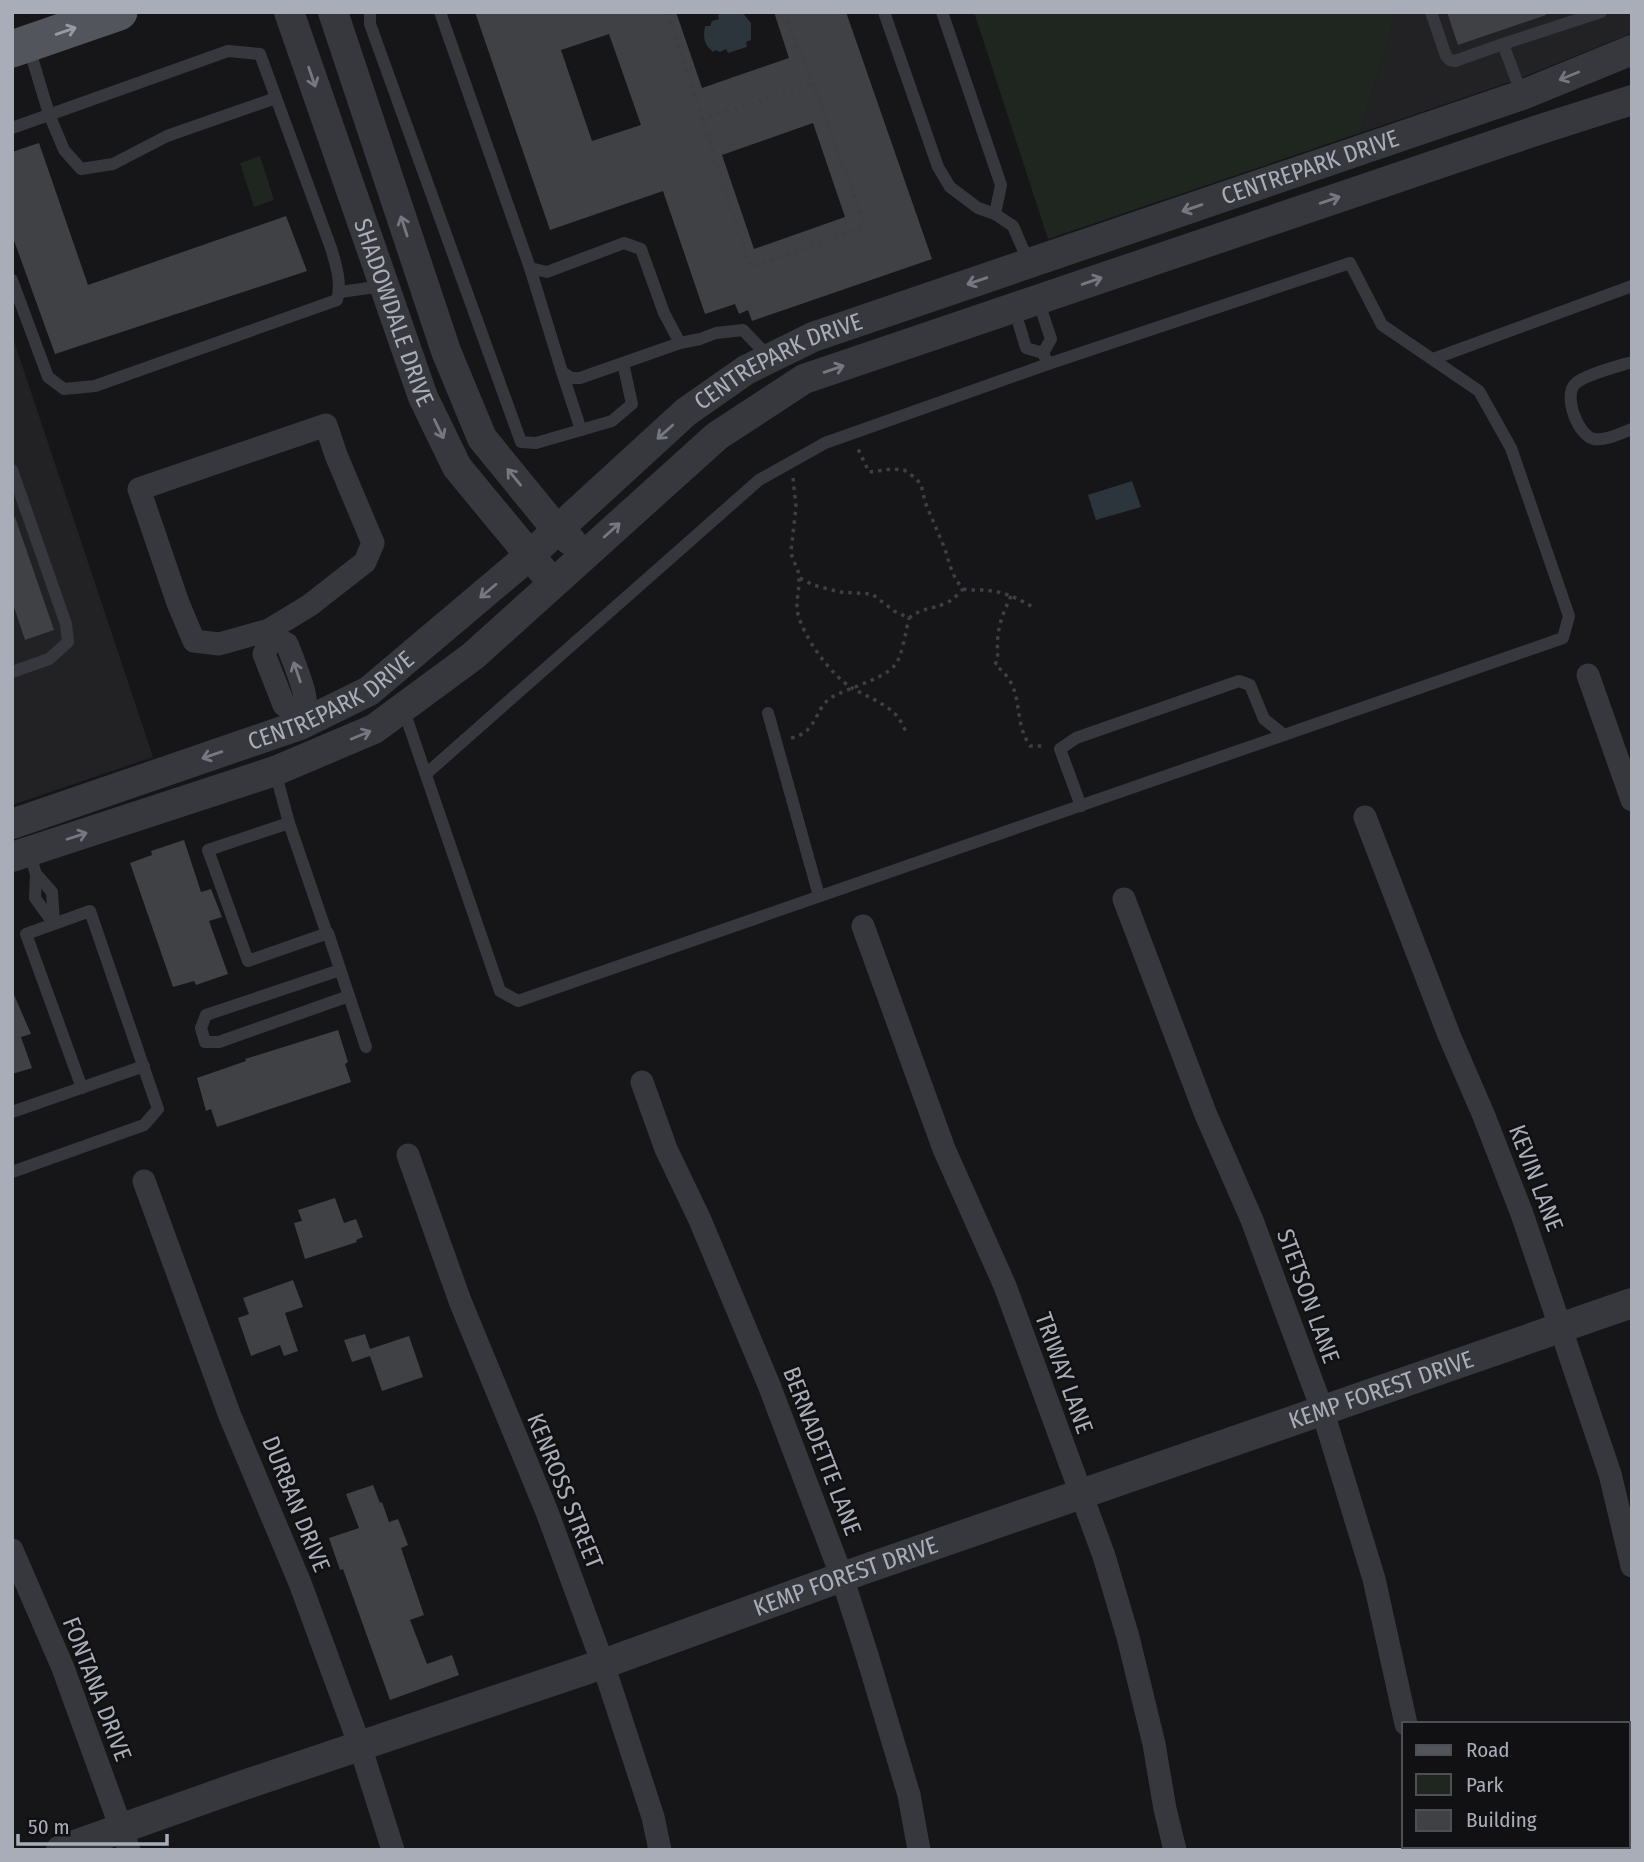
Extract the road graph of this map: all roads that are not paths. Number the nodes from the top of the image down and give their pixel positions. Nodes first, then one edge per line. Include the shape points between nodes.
1 (119, 12) edge
2 (289, 12) edge
3 (333, 12) edge
4 (370, 12) edge
5 (440, 12) edge
6 (884, 12) edge
7 (942, 12) edge
8 (1431, 12) edge
9 (1601, 12) edge
10 (1503, 44) junction
11 (20, 47) edge
12 (1632, 50) edge
13 (1522, 95) junction
14 (276, 98) junction
15 (1632, 100) edge
16 (50, 114) junction
17 (12, 128) edge
18 (1535, 131) junction
19 (1271, 181) junction
20 (995, 214) junction
21 (1283, 216) junction
22 (1021, 266) junction
23 (530, 268) junction
24 (420, 274) junction
25 (12, 279) edge
26 (384, 286) junction
27 (1632, 286) edge
28 (340, 292) junction
29 (1028, 305) junction
30 (680, 343) junction
31 (770, 358) junction
32 (1045, 359) junction
33 (1433, 359) junction
34 (1632, 362) edge
35 (623, 363) junction
36 (562, 372) junction
37 (786, 390) junction
38 (1632, 429) edge
39 (581, 430) junction
40 (12, 470) edge
41 (557, 530) junction
42 (585, 554) junction
43 (530, 555) junction
44 (553, 583) junction
45 (270, 633) junction
46 (12, 672) edge
47 (1588, 675) dead end
48 (403, 708) junction
49 (768, 713) dead end
50 (300, 721) junction
51 (1284, 735) junction
52 (317, 753) junction
53 (275, 771) junction
54 (426, 774) junction
55 (1632, 800) edge
56 (1081, 806) junction
57 (1365, 817) dead end
58 (16, 819) edge
59 (289, 823) junction
60 (26, 861) edge
61 (819, 896) junction
62 (1124, 900) dead end
63 (54, 924) junction
64 (863, 926) dead end
65 (26, 934) junction
66 (327, 934) junction
67 (12, 938) edge
68 (340, 970) junction
69 (349, 996) junction
70 (366, 1047) dead end
71 (144, 1066) junction
72 (642, 1082) dead end
73 (82, 1088) junction
74 (12, 1112) edge
75 (408, 1155) dead end
76 (12, 1172) edge
77 (144, 1181) dead end
78 (1632, 1303) edge
79 (1561, 1327) junction
80 (1322, 1409) junction
81 (1081, 1494) junction
82 (12, 1550) edge
83 (1632, 1566) edge
84 (842, 1577) junction
85 (603, 1664) junction
86 (1406, 1722) edge
87 (360, 1746) junction
88 (125, 1839) edge
89 (61, 1850) edge
90 (393, 1850) edge
91 (660, 1850) edge
92 (919, 1850) edge
93 (1175, 1850) edge

11 -> 1 main road
2 -> 26 street, SHADOWDALE DRIVE
24 -> 3 street, SHADOWDALE DRIVE
4 - 39 lane via 369,24 521,442 537,443
5 - 23 lane
6 - 20 lane via 938,167 950,187 978,208
7 - 20 lane via 1001,185
8 - 10 lane via 1450,61
9 - 10 lane
10 - 13 lane
11 - 16 lane
12 -> 13 street, CENTREPARK DRIVE
13 - 18 street
13 - 19 street, CENTREPARK DRIVE
14 - 16 lane via 260,54 228,51
14 - 16 lane via 167,136 113,164 81,169 64,150
14 - 28 lane via 331,248
15 - 18 street, CENTREPARK DRIVE
16 - 17 lane
21 -> 18 street, CENTREPARK DRIVE
19 - 21 street
19 -> 22 street, CENTREPARK DRIVE
20 - 22 lane via 1013,226
29 -> 21 street, CENTREPARK DRIVE
22 - 29 street
22 -> 31 street, CENTREPARK DRIVE via 813,337
23 - 30 lane via 547,272 624,243 640,249
23 - 36 lane
24 - 26 street
41 -> 24 street, SHADOWDALE DRIVE via 482,438
25 - 28 lane via 48,377 64,389 95,386 337,300
26 - 28 lane
26 -> 43 street, SHADOWDALE DRIVE via 423,397 457,467
27 - 33 lane
29 - 32 lane via 1041,309 1051,339
29 - 32 lane via 1017,318 1026,348
37 -> 29 street, CENTREPARK DRIVE via 804,379
30 - 31 lane via 743,330
30 - 35 lane
31 - 37 street
31 -> 41 street, CENTREPARK DRIVE via 686,412
32 - 33 lane via 1350,263 1382,325
32 - 54 lane via 825,443 759,480
33 - 51 lane via 1479,391 1511,449 1569,616 1563,638
34 - 38 lane via 1581,380 1569,395 1586,436 1600,440
35 - 36 lane via 580,378
35 - 39 lane via 632,404 612,421
36 - 39 lane
42 -> 37 street, CENTREPARK DRIVE via 717,436
40 - 46 lane via 66,624 68,642 49,659
41 - 42 street, SHADOWDALE DRIVE
41 - 43 street, CENTREPARK DRIVE
42 - 44 street, CENTREPARK DRIVE
43 - 44 street, SHADOWDALE DRIVE
43 -> 50 street, CENTREPARK DRIVE via 369,691
44 - 48 street, CENTREPARK DRIVE via 473,656
45 - 45 street via 365,562 373,543 326,425 139,489 194,641 219,643
45 - 50 street via 287,644 306,700
47 - 55 street
52 -> 48 street, CENTREPARK DRIVE via 374,729
48 - 54 lane
49 - 61 lane
50 - 52 street
50 -> 58 street, CENTREPARK DRIVE
51 - 56 lane
51 - 56 lane via 1264,719 1250,685 1239,681 1076,738 1060,749
52 - 53 street, CENTREPARK DRIVE
53 - 59 lane
60 -> 53 street, CENTREPARK DRIVE
54 - 61 lane via 500,991 518,1001
56 - 61 lane
57 - 79 street, KEVIN LANE via 1522,1214
58 - 60 street
59 - 66 lane
59 - 66 lane via 208,850 248,961
60 - 63 lane via 52,892
62 - 80 street, STETSON LANE
63 - 65 lane
63 - 71 lane via 90,911
64 - 81 street, TRIWAY LANE via 944,1149 1004,1286
65 - 67 lane
65 - 73 lane
66 - 68 lane
68 - 69 lane
68 - 69 lane via 206,1016 201,1028 205,1042 219,1042
69 - 70 lane
71 - 73 lane
71 - 76 lane via 158,1109 145,1125
72 - 84 street, BERNADETTE LANE via 666,1149 755,1350
73 - 74 lane
75 - 85 street, KENROSS STREET via 460,1301 547,1512
77 - 87 street, DURBAN DRIVE via 230,1416 300,1583
78 - 79 street, KEMP FOREST DRIVE
79 - 80 street, KEMP FOREST DRIVE
79 - 83 street, KEVIN LANE via 1609,1474
80 - 81 street, KEMP FOREST DRIVE
80 - 86 street, STETSON LANE via 1374,1579
81 - 84 street, KEMP FOREST DRIVE
81 - 93 street, TRIWAY LANE via 1128,1636
82 - 88 street, FONTANA DRIVE via 63,1668
84 - 85 street, KEMP FOREST DRIVE
84 - 92 street, BERNADETTE LANE via 909,1795
85 - 87 street, KEMP FOREST DRIVE
85 - 91 street, KENROSS STREET
87 - 88 street, KEMP FOREST DRIVE
87 - 90 street, DURBAN DRIVE
88 - 89 street, KEMP FOREST DRIVE

